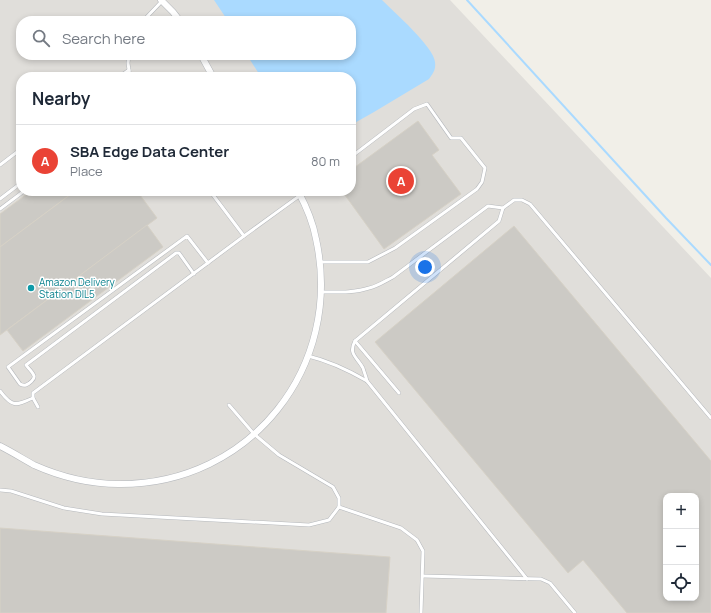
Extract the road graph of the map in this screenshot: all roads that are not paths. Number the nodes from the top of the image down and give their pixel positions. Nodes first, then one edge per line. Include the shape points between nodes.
1 (162, 0) edge
2 (148, 16) edge
3 (176, 16) edge
4 (129, 60) edge
5 (204, 60) edge
6 (128, 70) joint
7 (125, 72) edge
8 (210, 72) edge
9 (16, 153) edge
10 (356, 153) edge
11 (0, 165) edge
12 (16, 188) edge
13 (17, 196) edge
14 (214, 196) edge
15 (295, 196) edge
16 (300, 196) edge
17 (0, 199) edge
18 (503, 208) junction
19 (0, 209) edge
20 (244, 236) junction
21 (320, 262) junction
22 (208, 264) junction
23 (194, 274) junction
24 (321, 292) junction
25 (354, 341) junction
26 (308, 356) junction
27 (367, 381) junction
28 (0, 391) edge
29 (398, 393) dead end
30 (33, 398) junction
31 (228, 405) dead end
32 (38, 407) dead end
33 (711, 418) edge
34 (254, 434) junction
35 (0, 446) edge
36 (0, 490) edge
37 (339, 507) junction
38 (423, 576) junction
39 (527, 579) junction
40 (421, 613) edge
41 (575, 613) edge

1 - 2 lane
1 - 3 street
4 - 6 lane
5 - 8 street
6 - 7 lane
9 - 11 lane
10 - 21 lane via 414,109 427,104 451,138 461,138 485,168 482,182 477,189 395,248 368,262
12 - 17 lane
13 - 19 lane
14 - 20 lane
15 - 20 lane
16 - 21 street via 312,223
18 - 24 lane via 488,206 380,284 357,291
18 - 25 lane via 499,221
18 - 33 lane via 514,200 530,204
20 - 22 lane
21 - 24 street
22 - 23 lane
22 - 23 lane via 187,236 8,367 20,384 25,386 34,377 26,365 176,253 179,253
23 - 30 lane via 34,394
24 - 26 street via 318,322
25 - 27 lane via 353,354 362,367
25 - 29 lane
26 - 27 lane via 336,364
26 - 34 street via 288,396
27 - 39 lane
28 - 30 lane via 13,403 20,404
30 - 32 lane
31 - 34 lane
34 - 35 street via 233,451 200,468 170,478 134,484 83,481 64,476 33,464
34 - 37 lane via 279,455 333,487 340,498
36 - 37 lane via 11,491 64,508 102,514 310,525 329,520
37 - 38 lane via 401,528 417,540 423,551
38 - 39 lane
38 - 40 lane
39 - 41 lane via 550,583

